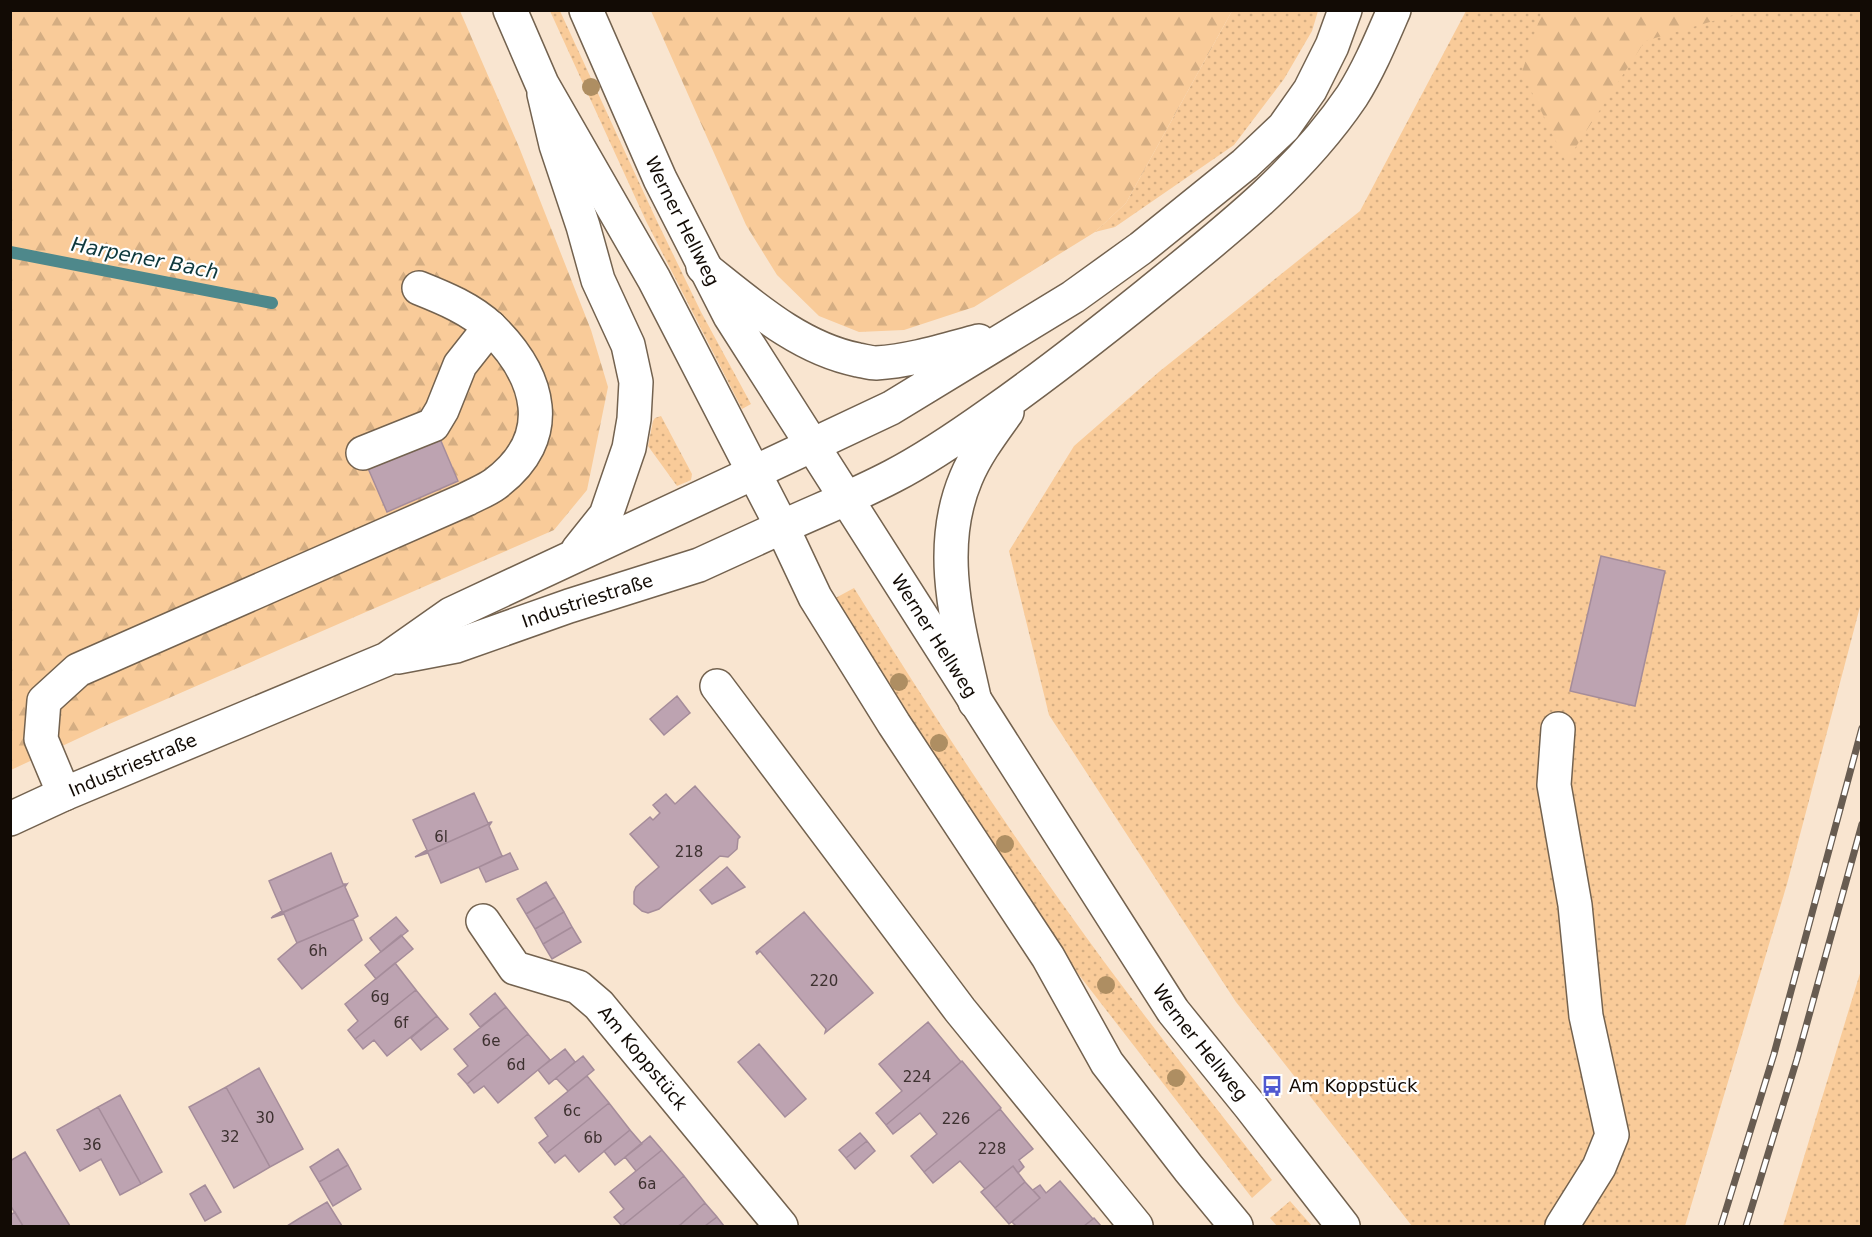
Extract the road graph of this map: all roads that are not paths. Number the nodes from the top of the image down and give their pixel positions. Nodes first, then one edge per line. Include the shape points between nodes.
1 (510, 10) edge
2 (586, 10) edge
3 (1345, 10) edge
4 (1394, 10) edge
5 (542, 84) junction
6 (703, 267) junction
7 (419, 288) dead end
8 (490, 327) junction
9 (1012, 332) junction
10 (1022, 391) junction
11 (812, 445) junction
12 (363, 453) dead end
13 (753, 473) junction
14 (846, 498) junction
15 (782, 527) junction
16 (574, 556) junction
17 (387, 659) junction
18 (717, 686) dead end
19 (975, 702) junction
20 (1558, 729) dead end
21 (64, 794) junction
22 (10, 819) edge
23 (483, 921) dead end
24 (781, 1227) edge
25 (1136, 1227) edge
26 (1236, 1227) edge
27 (1343, 1227) edge
28 (1562, 1227) edge

1 - 5 main road
2 - 6 main road, Werner Hellweg
3 - 9 main road via 1310,90 1284,127 1245,164 1131,255 1073,297
4 - 10 main road, Industriestraße via 1352,95 1282,180 1238,221
5 - 13 main road via 654,279
5 - 16 main road, Industriestraße via 556,145 598,280 628,345 636,382 630,448 606,515
6 - 9 main road via 771,320 840,356 874,363 924,356
6 - 11 main road, Werner Hellweg
7 - 8 main road via 458,304
8 - 12 main road via 460,365 433,424
8 - 21 main road via 525,370 535,394 536,424 519,461 495,484 467,499 78,670 44,702 41,739
9 - 11 main road, Industriestraße via 891,408
10 - 14 main road, Industriestraße via 952,441
10 - 19 main road via 982,447 966,478 950,542 953,599
11 - 13 main road, Industriestraße
11 - 14 main road, Werner Hellweg
13 - 15 main road
13 - 16 main road, Industriestraße
14 - 15 main road, Industriestraße
14 - 19 main road, Werner Hellweg
15 - 17 main road, Industriestraße via 699,565 456,646
15 - 26 main road via 814,597 1048,957 1107,1063
16 - 17 main road, Industriestraße via 451,614
17 - 21 main road, Industriestraße
18 - 25 main road via 960,1010
19 - 27 main road, Werner Hellweg via 1173,1011
20 - 28 main road via 1554,785 1575,905 1586,1016 1612,1135 1599,1167
21 - 22 main road, Industriestraße
23 - 24 main road, Am Koppstück via 515,968 578,987 598,1005

